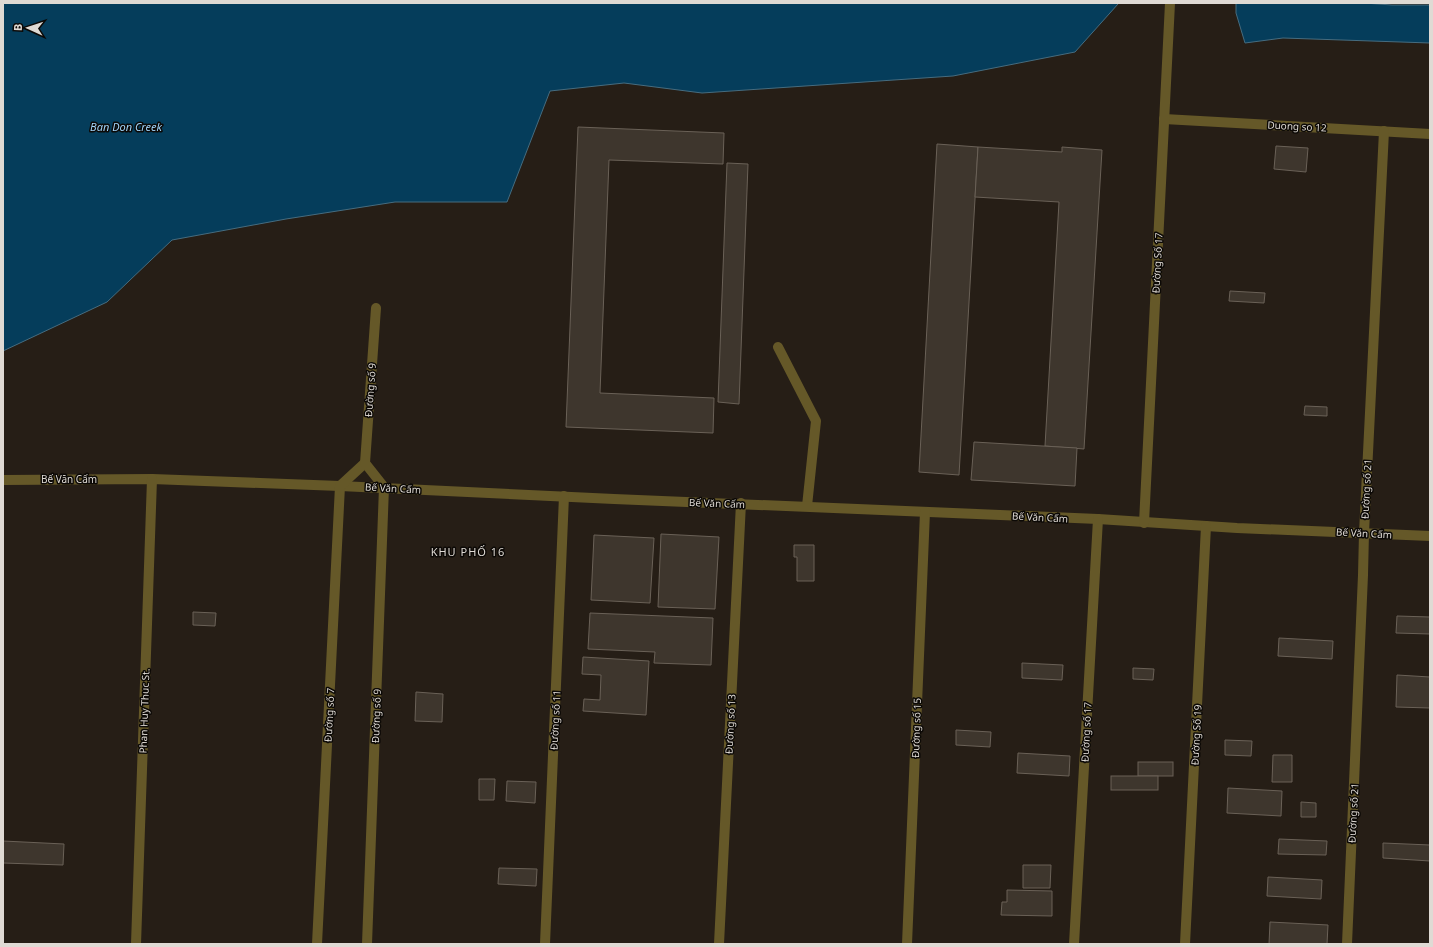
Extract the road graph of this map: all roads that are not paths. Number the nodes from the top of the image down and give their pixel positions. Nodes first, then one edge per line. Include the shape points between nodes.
1 (1170, 3) edge
2 (1164, 119) junction
3 (1384, 131) junction
4 (1430, 134) edge
5 (376, 308) dead end
6 (778, 347) dead end
7 (365, 463) junction
8 (152, 479) junction
9 (3, 480) edge
10 (340, 486) junction
11 (384, 488) junction
12 (564, 496) junction
13 (741, 504) junction
14 (807, 506) junction
15 (925, 512) junction
16 (1098, 519) junction
17 (1144, 523) junction
18 (1206, 526) junction
19 (1364, 533) junction
20 (1430, 536) edge
21 (136, 944) edge
22 (317, 944) edge
23 (367, 944) edge
24 (545, 944) edge
25 (719, 944) edge
26 (907, 944) edge
27 (1074, 944) edge
28 (1185, 944) edge
29 (1347, 944) edge

1 - 2 street, Đường Số 17
2 - 3 street, Duong so 12
2 - 17 street, Đường Số 17
3 - 4 street, Duong so 12
3 - 19 street, Đường số 21
5 - 7 street, Đường số 9
6 - 14 street via 816,421
7 - 10 street
7 - 11 street
8 - 9 street, Bế Văn Cấm
8 - 10 street, Bế Văn Cấm
8 - 21 street, Phan Huy Thuc St.
10 - 11 street, Bế Văn Cấm
10 - 22 street, Đường số 7
11 - 12 street, Bế Văn Cấm
11 - 23 street, Đường số 9
12 - 13 street, Bế Văn Cấm
12 - 24 street, Đường số 11
13 - 14 street, Bế Văn Cấm
13 - 25 street, Đường số 13
14 - 15 street, Bế Văn Cấm
15 - 16 street, Bế Văn Cấm
15 - 26 street, Đường số 15
16 - 17 street, Bế Văn Cấm
16 - 27 street, Đường số 17
17 - 18 street, Bế Văn Cấm
18 - 19 street, Bế Văn Cấm
18 - 28 street, Đường Số 19
19 - 20 street, Bế Văn Cấm
19 - 29 street, Đường số 21

